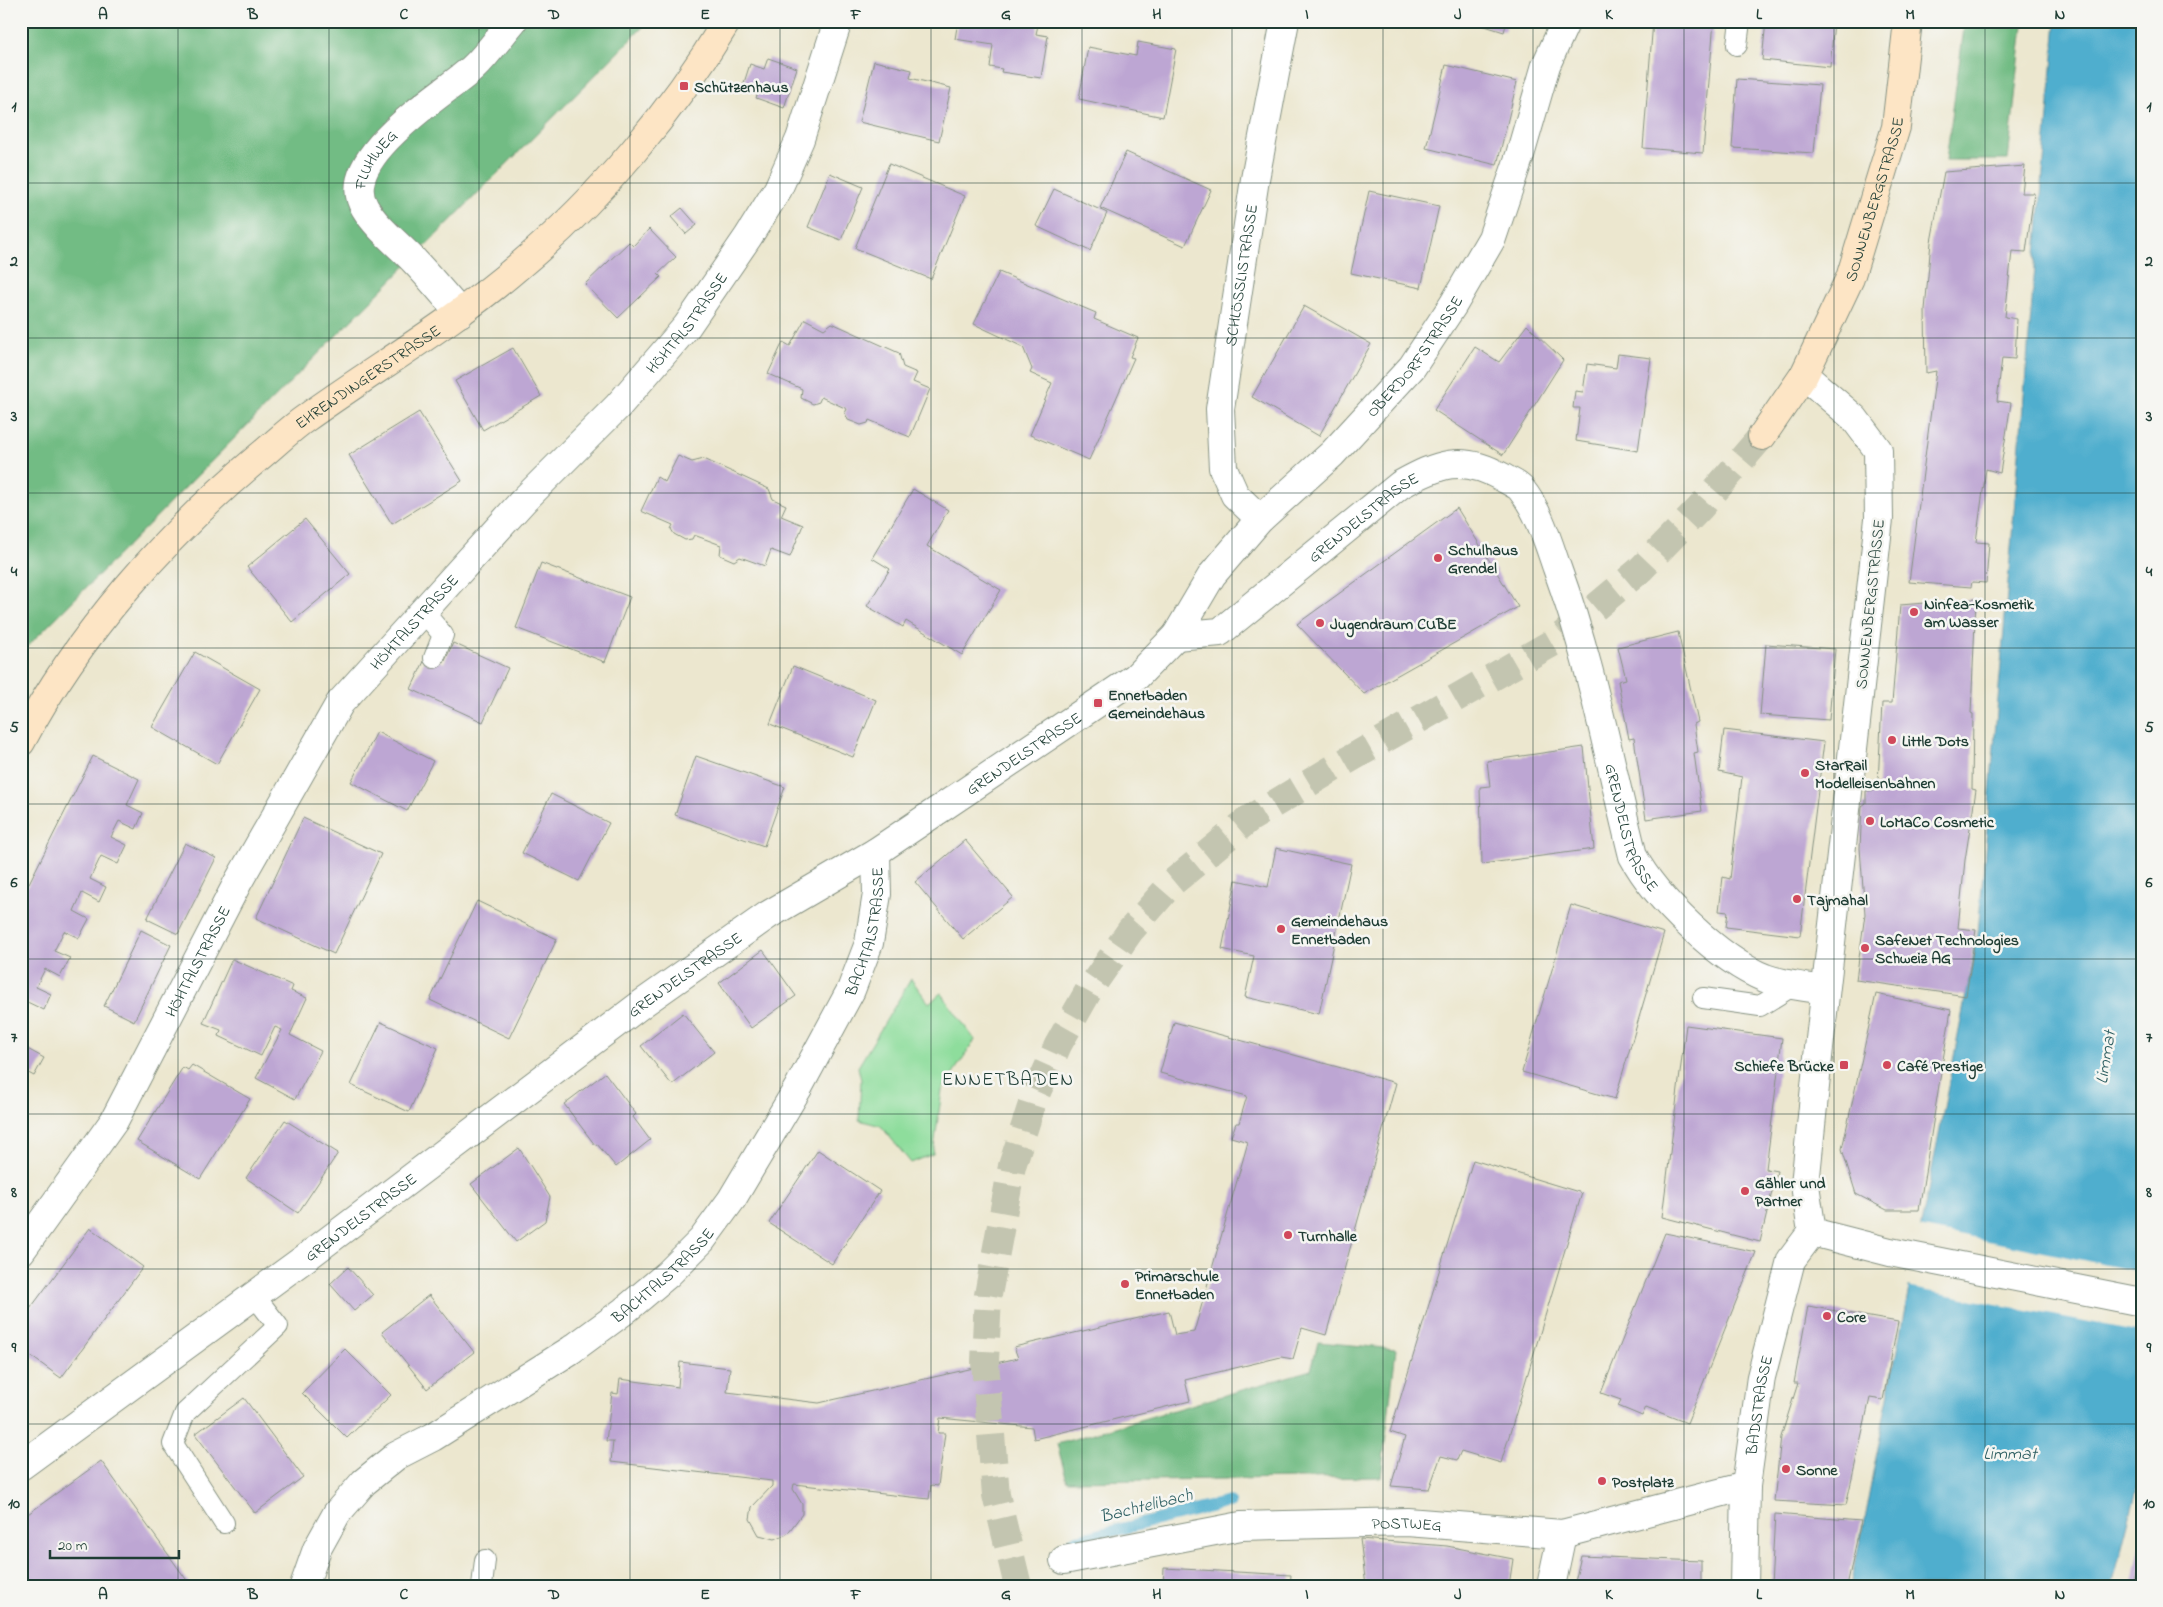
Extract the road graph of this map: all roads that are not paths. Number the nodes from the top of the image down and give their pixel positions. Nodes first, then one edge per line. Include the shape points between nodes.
1 (513, 21) edge
2 (726, 21) edge
3 (838, 21) edge
4 (1285, 21) edge
5 (1566, 21) edge
6 (1740, 21) edge
7 (1908, 21) edge
8 (1737, 45) dead end
9 (460, 313) junction
10 (1804, 375) junction
11 (1762, 436) tunnel mouth
12 (1260, 519) junction
13 (422, 610) junction
14 (1176, 636) junction
15 (434, 658) dead end
16 (21, 742) edge
17 (876, 852) junction
18 (1794, 985) junction
19 (1825, 990) junction
20 (1703, 998) dead end
21 (1812, 1232) junction
22 (21, 1252) edge
23 (254, 1295) junction
24 (2142, 1302) edge
25 (21, 1466) edge
26 (1746, 1486) junction
27 (224, 1523) dead end
28 (1562, 1534) junction
29 (485, 1560) dead end
30 (1064, 1560) dead end
31 (304, 1586) edge
32 (482, 1586) edge
33 (1551, 1586) edge
34 (1744, 1586) edge

1 - 9 street, FLUHWEG via 474,67 387,139 365,165 358,185 364,207 379,227 417,263
2 - 9 main road, EHRENDINGERSTRASSE via 684,86 633,151 520,266
3 - 13 street, HÖHTALSTRASSE via 800,139 778,189 687,326 618,406 523,501
4 - 12 street, SCHLÖSSLISTRASSE via 1255,179 1220,409 1223,468 1235,494
5 - 12 street, OBERDORFSTRASSE via 1546,65 1492,238 1454,306 1412,367 1332,454
6 - 8 lane
7 - 10 main road, SONNENBERGSTRASSE via 1896,127 1850,278
9 - 16 main road, EHRENDINGERSTRASSE via 304,419 222,488 146,564 74,657
10 - 11 main road
10 - 19 street, SONNENBERGSTRASSE via 1854,418 1878,450 1879,520
12 - 14 street, OBERDORFSTRASSE via 1212,575
13 - 15 lane via 443,635
13 - 22 street, HÖHTALSTRASSE via 340,703 238,882 114,1121
14 - 17 street, GRENDELSTRASSE via 1136,677
14 - 18 street, GRENDELSTRASSE via 1220,632 1400,484 1432,467 1457,463 1490,471 1520,488 1539,518 1553,555 1576,621 1633,856 1640,870 1683,919 1719,949 1765,978
17 - 23 street, GRENDELSTRASSE via 768,915 643,1003
17 - 31 street, BACHTALSTRASSE via 876,894 869,943 851,990 798,1088 737,1190 702,1240 624,1311 571,1350 433,1437 396,1456 364,1482 337,1513 317,1549
18 - 19 street, GRENDELSTRASSE
18 - 20 lane via 1760,1006
19 - 21 street, SONNENBERGSTRASSE via 1805,1186
21 - 24 street via 1890,1252
21 - 26 street, BADSTRASSE via 1788,1268 1761,1377
23 - 25 street, GRENDELSTRASSE
23 - 27 lane via 278,1326 185,1413 173,1444
26 - 28 street, POSTWEG
26 - 34 street, BADSTRASSE
28 - 30 street, POSTWEG via 1406,1522 1241,1526
28 - 33 street
29 - 32 lane

